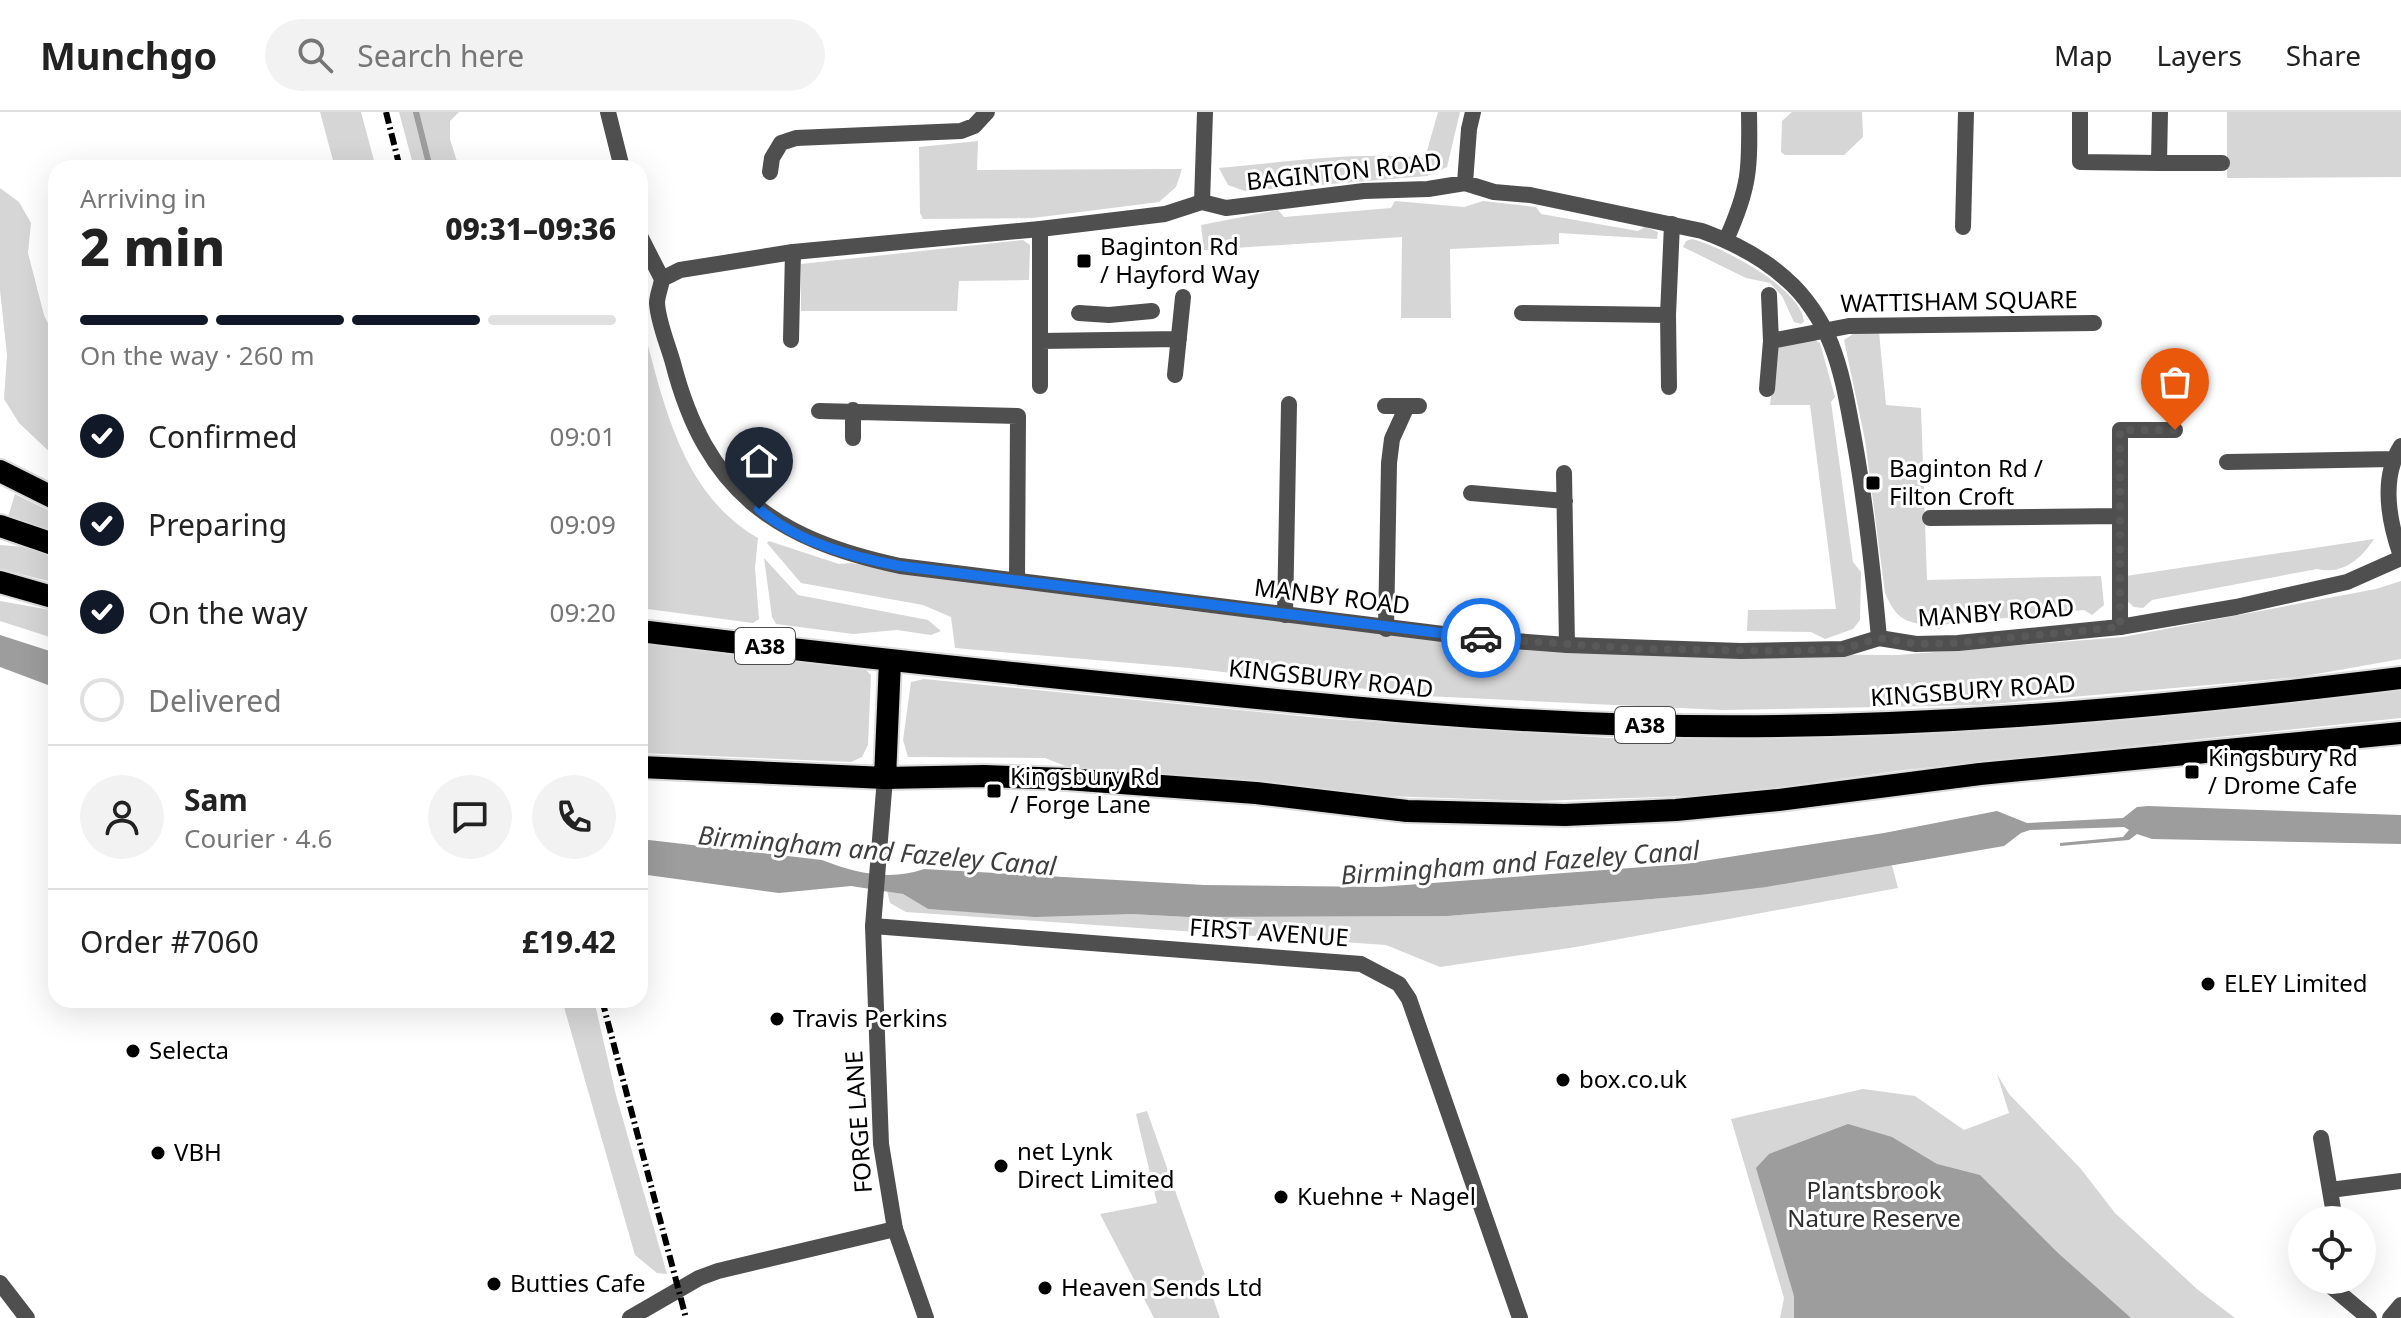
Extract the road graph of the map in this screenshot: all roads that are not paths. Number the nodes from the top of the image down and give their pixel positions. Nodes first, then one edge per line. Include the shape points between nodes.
1 (608, 112) edge
2 (987, 112) edge
3 (1205, 112) edge
4 (1473, 112) edge
5 (1749, 112) edge
6 (1966, 112) edge
7 (2080, 112) edge
8 (2160, 112) edge
9 (620, 160) edge
10 (2159, 163) junction
11 (2222, 163) dead end
12 (770, 172) dead end
13 (1465, 183) junction
14 (1202, 202) junction
15 (1672, 224) junction
16 (1963, 227) dead end
17 (1040, 229) junction
18 (1726, 240) junction
19 (648, 252) edge
20 (793, 252) junction
21 (662, 279) junction
22 (1769, 295) dead end
23 (1183, 297) dead end
24 (1152, 311) dead end
25 (1079, 313) dead end
26 (1522, 313) dead end
27 (1109, 315) junction
28 (1668, 315) junction
29 (2094, 323) dead end
30 (1825, 330) junction
31 (1179, 339) junction
32 (791, 340) dead end
33 (1114, 340) junction
34 (1040, 341) junction
35 (1771, 341) junction
36 (1175, 375) dead end
37 (1040, 386) dead end
38 (1669, 387) dead end
39 (1767, 389) dead end
40 (1289, 404) dead end
41 (1385, 406) dead end
42 (853, 410) junction
43 (819, 411) dead end
44 (2175, 430) dead end
45 (853, 438) dead end
46 (2397, 452) edge
47 (2227, 462) dead end
48 (0, 471) edge
49 (1564, 473) dead end
50 (1471, 493) dead end
51 (48, 495) edge
52 (1565, 501) junction
53 (2120, 516) junction
54 (1930, 518) dead end
55 (0, 526) edge
56 (48, 542) edge
57 (2401, 557) edge
58 (1017, 580) junction
59 (0, 582) edge
60 (48, 596) edge
61 (1285, 615) junction
62 (2120, 627) junction
63 (1386, 629) junction
64 (648, 632) edge
65 (1879, 638) junction
66 (1567, 645) junction
67 (890, 661) junction
68 (2401, 678) edge
69 (2401, 733) edge
70 (648, 767) edge
71 (885, 778) junction
72 (874, 918) junction
73 (2321, 1138) dead end
74 (2401, 1181) edge
75 (2330, 1190) junction
76 (2333, 1206) edge
77 (895, 1229) junction
78 (0, 1283) edge
79 (2340, 1294) edge
80 (2401, 1305) edge
81 (27, 1318) edge
82 (630, 1318) edge
83 (926, 1318) edge
84 (1520, 1318) edge
85 (2369, 1318) edge
86 (2390, 1318) edge

1 - 9 street
2 - 12 street via 961,131 796,138 781,143
3 - 14 street
4 - 13 street
5 - 18 street via 1747,184
6 - 16 street
7 - 10 street via 2080,162
8 - 10 street
10 - 11 street
13 - 14 street, BAGINTON ROAD via 1226,208
13 - 15 street, BAGINTON ROAD
14 - 17 street, BAGINTON ROAD via 1165,214
15 - 18 street, BAGINTON ROAD
15 - 28 street
17 - 20 street, BAGINTON ROAD
17 - 34 street
18 - 30 street, BAGINTON ROAD via 1788,280
19 - 21 street
20 - 21 street, BAGINTON ROAD via 680,270
20 - 32 street
21 - 58 street, MANBY ROAD via 657,303 681,394 698,434 721,471 772,520 867,559
22 - 35 street
23 - 31 street
24 - 27 street
25 - 27 street
26 - 28 street
27 - 33 street
28 - 38 street
29 - 30 street, WATTISHAM SQUARE
30 - 35 street, WATTISHAM SQUARE
30 - 65 street, BAGINTON ROAD via 1857,455
31 - 33 street
31 - 36 street
33 - 34 street
34 - 37 street
35 - 39 street
40 - 61 street
41 - 63 street via 1413,406 1392,439 1389,463
42 - 43 street
42 - 45 street
42 - 58 street via 1018,416
44 - 53 street via 2120,430
46 - 47 street
46 - 57 street via 2388,492 2391,529
48 - 51 highway
49 - 52 street
50 - 52 street
52 - 66 street
53 - 54 street
53 - 62 street
55 - 56 highway
57 - 62 street, MANBY ROAD via 2347,582 2296,595
58 - 61 street, MANBY ROAD
59 - 60 highway
61 - 63 street, MANBY ROAD
62 - 65 street, MANBY ROAD via 1958,643
63 - 66 street, MANBY ROAD
64 - 67 highway, KINGSBURY ROAD / A38
65 - 66 street, MANBY ROAD via 1843,649 1787,651
67 - 68 highway, KINGSBURY ROAD / A38 via 1453,717 1641,725 1843,726 2218,701
67 - 71 highway
69 - 71 highway via 1763,802 1565,815 1407,811 1067,779
70 - 71 highway
71 - 72 street, FORGE LANE
72 - 77 street, FORGE LANE via 881,1144
72 - 84 street, FIRST AVENUE via 1361,964 1399,984 1409,999
73 - 75 street
74 - 75 street
75 - 76 street
77 - 82 street via 718,1271
77 - 83 street, FORGE LANE
78 - 81 street
79 - 85 street
80 - 86 street

